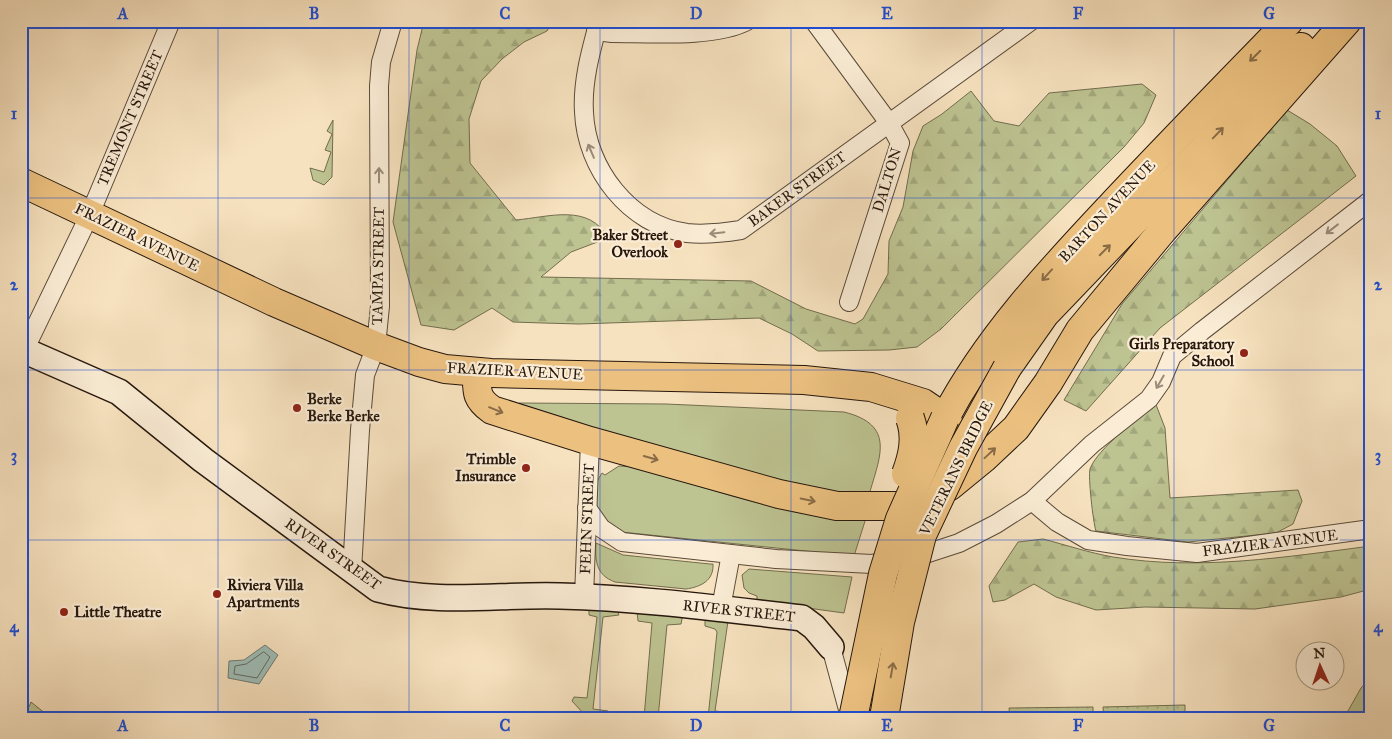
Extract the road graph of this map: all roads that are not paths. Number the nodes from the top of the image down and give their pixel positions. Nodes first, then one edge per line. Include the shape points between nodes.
1 (170, 21) edge
2 (393, 21) edge
3 (748, 21) edge
4 (814, 21) edge
5 (1031, 21) edge
6 (1289, 21) edge
7 (1325, 21) edge
8 (1347, 21) edge
9 (598, 26) edge
10 (889, 123) junction
11 (21, 182) edge
12 (1371, 200) edge
13 (90, 214) junction
14 (849, 302) dead end
15 (376, 346) junction
16 (22, 353) edge
17 (1007, 368) joint
18 (478, 372) junction
19 (846, 384) junction
20 (945, 418) junction
21 (590, 441) junction
22 (962, 448) junction
23 (1032, 500) junction
24 (587, 508) junction
25 (1371, 529) edge
26 (731, 554) junction
27 (352, 571) junction
28 (584, 597) junction
29 (721, 608) junction
30 (831, 647) joint
31 (850, 718) edge
32 (884, 718) edge

1 - 13 street, TREMONT STREET
15 -> 2 street, TAMPA STREET via 380,298 379,86 381,62
3 - 9 street via 734,28 714,31 612,34
4 - 10 street, DALTON
5 - 10 street, BAKER STREET
6 -> 20 main road, BARTON AVENUE via 1022,303 963,384
17 -> 7 main road, BARTON AVENUE via 1051,308
21 -> 8 main road via 779,494 837,506 901,506 950,486 1016,428 1080,330 1163,230
10 -> 9 street, BAKER STREET via 740,230 712,234 685,232 645,219 609,186 589,148 584,111 587,72
10 - 14 street, DALTON via 900,143
11 - 13 main road, FRAZIER AVENUE
12 -> 23 street via 1172,356 1161,382 1149,399 1092,444
13 - 15 main road, FRAZIER AVENUE via 274,302
13 - 16 street, TREMONT STREET
15 - 18 main road, FRAZIER AVENUE via 445,369
15 - 27 street, TAMPA STREET via 365,375 360,421
16 - 27 street, RIVER STREET via 119,392 203,460
17 - 22 main road, VETERANS BRIDGE, bridge
18 - 19 main road, FRAZIER AVENUE via 804,380
18 -> 21 main road via 480,402 492,410
19 - 20 main road, FRAZIER AVENUE via 895,393 923,404
19 - 31 main road, bridge via 902,408 914,430 910,463 871,581 857,650
20 - 22 main road, FRAZIER AVENUE
20 - 31 main road, VETERANS BRIDGE, bridge via 900,519 883,574
21 - 24 street, FEHN STREET
32 -> 22 main road, VETERANS BRIDGE, bridge via 900,622 922,535
23 - 25 street, FRAZIER AVENUE via 1057,522 1088,540 1197,553
23 - 26 street via 996,524 958,543 916,557 872,564
24 - 26 street via 601,528 622,542
24 - 28 street, FEHN STREET
26 - 29 street
27 - 28 street, RIVER STREET via 378,589 403,596
28 - 29 street, RIVER STREET
29 - 30 street, RIVER STREET via 802,618
30 - 31 street

